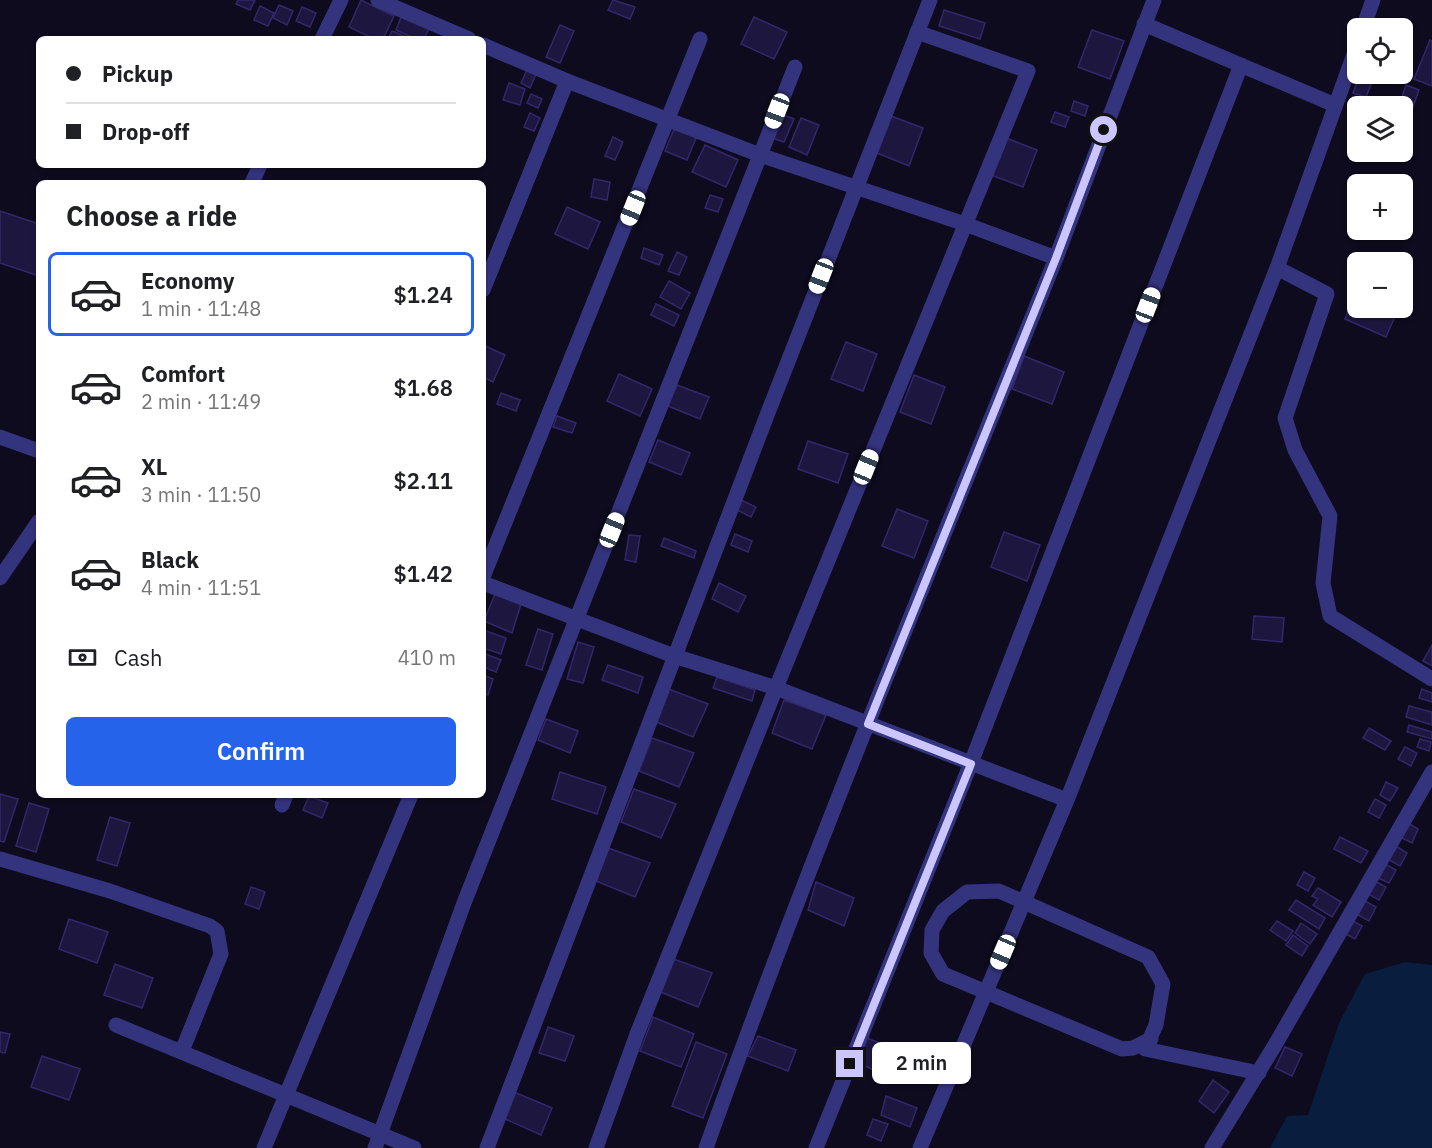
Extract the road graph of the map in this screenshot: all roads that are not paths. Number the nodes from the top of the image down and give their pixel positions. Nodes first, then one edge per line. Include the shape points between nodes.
1 (341, 0) edge
2 (378, 0) edge
3 (930, 0) edge
4 (1154, 0) edge
5 (1373, 0) edge
6 (1367, 18) edge
7 (1144, 24) junction
8 (916, 32) junction
9 (323, 36) edge
10 (462, 36) edge
11 (700, 39) dead end
12 (486, 46) edge
13 (1241, 65) junction
14 (795, 67) dead end
15 (1347, 73) edge
16 (567, 81) junction
17 (1335, 105) junction
18 (667, 121) junction
19 (760, 155) junction
20 (856, 187) junction
21 (965, 224) junction
22 (1056, 258) junction
23 (1277, 268) junction
24 (486, 283) edge
25 (0, 436) edge
26 (36, 451) edge
27 (36, 525) edge
28 (486, 571) edge
29 (0, 578) edge
30 (486, 584) edge
31 (577, 618) junction
32 (674, 656) junction
33 (1432, 679) edge
34 (776, 688) junction
35 (868, 724) junction
36 (971, 764) junction
37 (1432, 772) edge
38 (410, 798) edge
39 (1067, 800) junction
40 (0, 859) edge
41 (116, 1025) dead end
42 (1151, 1039) junction
43 (182, 1051) junction
44 (1259, 1073) junction
45 (286, 1096) junction
46 (377, 1141) edge
47 (264, 1148) edge
48 (414, 1148) edge
49 (487, 1148) edge
50 (596, 1148) edge
51 (706, 1148) edge
52 (816, 1148) edge
53 (920, 1148) edge
54 (1212, 1148) edge

1 - 9 street
2 - 10 street
3 - 8 street
4 - 7 street
5 - 6 street
7 - 13 street
7 - 22 street
8 - 20 street
8 - 21 street via 1028,71
11 - 18 street
12 - 16 street
13 - 17 street
13 - 36 street
14 - 19 street
15 - 17 street
16 - 18 street
16 - 24 street
17 - 23 street
18 - 19 street
18 - 28 street
19 - 20 street
19 - 31 street
20 - 21 street
20 - 32 street
21 - 22 street
21 - 34 street
22 - 35 street
23 - 33 street via 1327,294 1285,418 1295,450 1330,516 1323,583 1330,616
23 - 39 street
25 - 26 street
27 - 29 street
30 - 31 street
31 - 32 street
31 - 46 street via 464,903
32 - 34 street
32 - 49 street
34 - 35 street
34 - 50 street via 637,1034
35 - 36 street
35 - 51 street
36 - 39 street
36 - 52 street
37 - 44 street
38 - 45 street
39 - 53 street
40 - 43 street via 110,891 217,931 221,954
41 - 43 street
42 - 42 street via 1163,984 1148,957 999,891 967,892 943,911 932,930 931,953 943,974 1122,1049
42 - 44 street via 1145,1049
43 - 45 street
44 - 54 street
45 - 46 street
45 - 47 street
46 - 48 street

